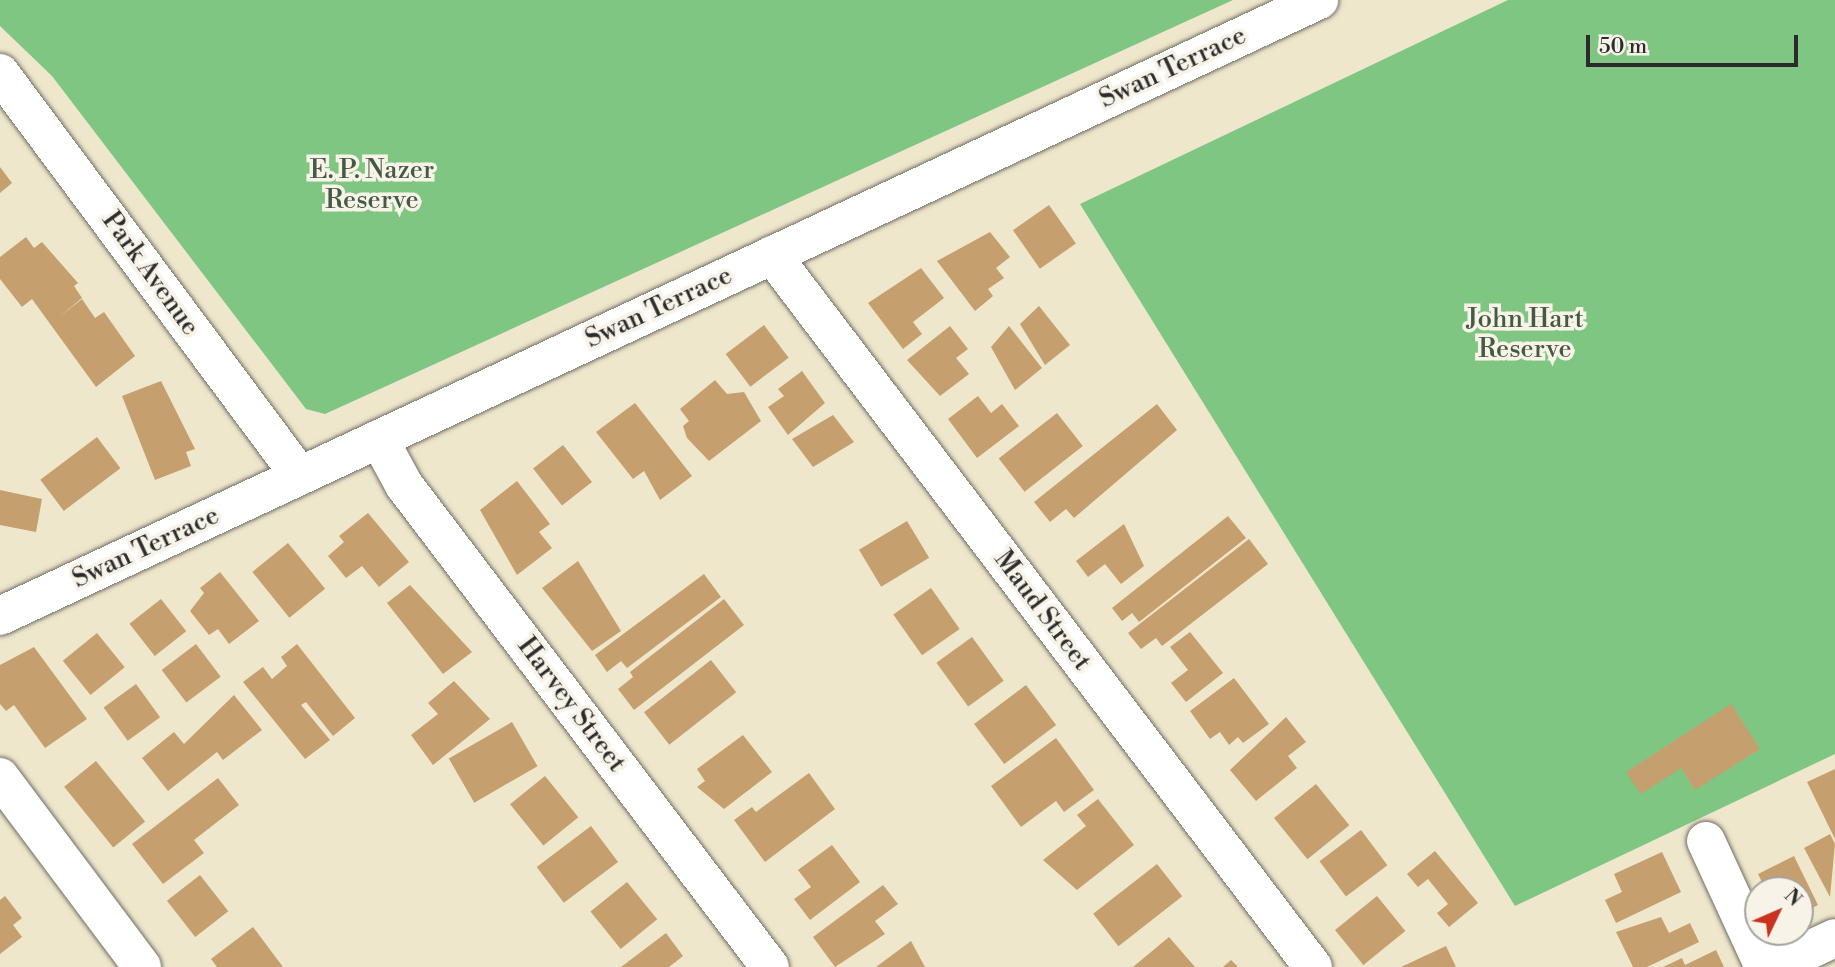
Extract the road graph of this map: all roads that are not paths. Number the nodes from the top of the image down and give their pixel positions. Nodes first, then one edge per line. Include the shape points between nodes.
1 (1319, 0) edge
2 (0, 73) edge
3 (772, 255) junction
4 (379, 439) junction
5 (300, 476) junction
6 (0, 616) edge
7 (0, 777) edge
8 (1706, 841) dead end
9 (1835, 938) edge
10 (142, 967) edge
11 (770, 967) edge
12 (1313, 967) edge
13 (1764, 967) edge
14 (1773, 967) edge

1 - 3 street, Swan Terrace
2 - 5 street, Park Avenue
3 - 4 street, Swan Terrace
3 - 12 street, Maud Street
4 - 5 street, Swan Terrace
4 - 11 street, Harvey Street via 404,485
5 - 6 street, Swan Terrace
7 - 10 street
8 - 13 street
9 - 14 street

